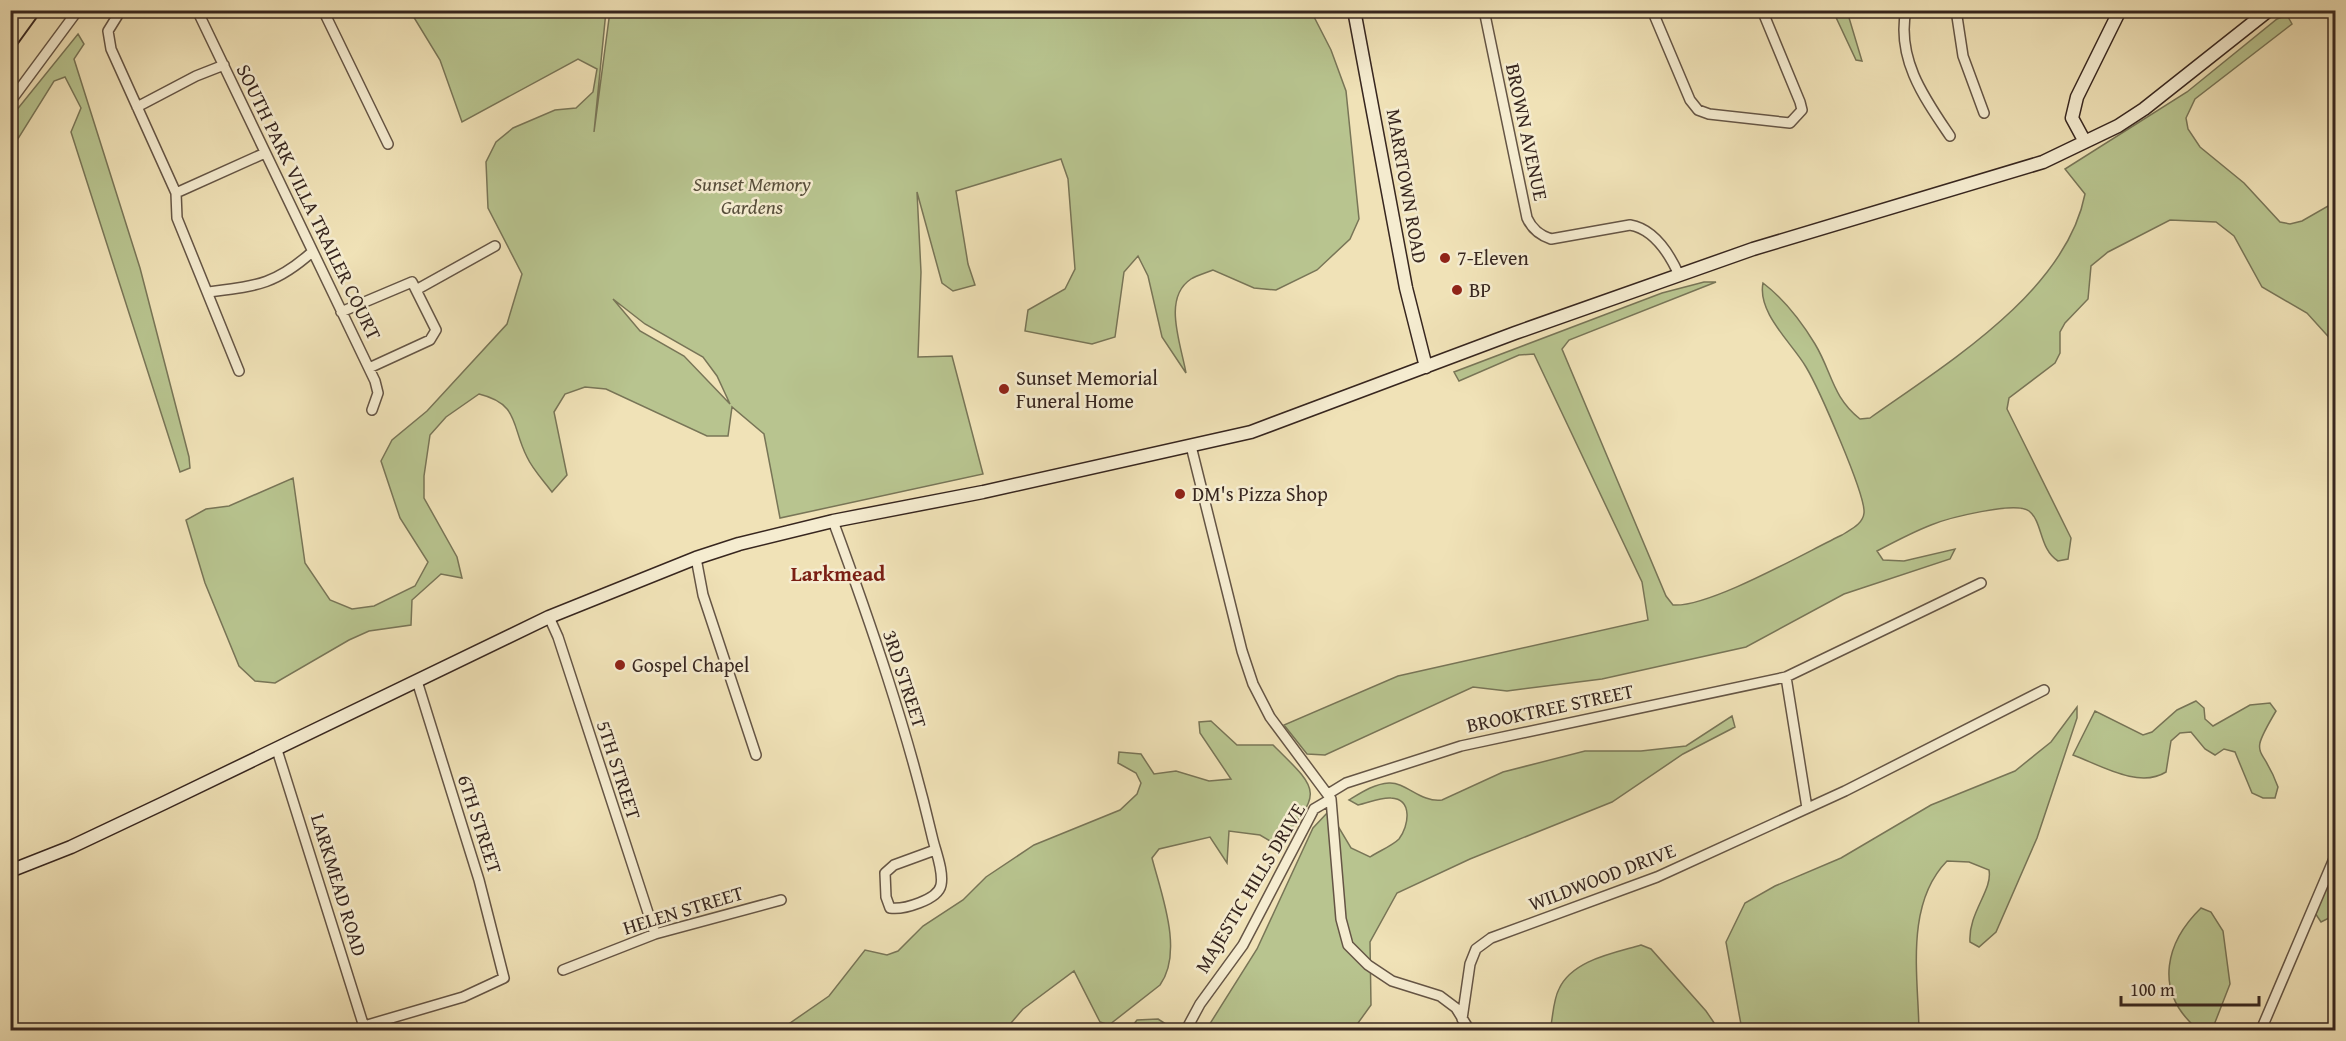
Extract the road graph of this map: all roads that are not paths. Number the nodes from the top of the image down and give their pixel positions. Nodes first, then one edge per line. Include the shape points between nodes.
1 (31, 10) edge
2 (78, 10) edge
3 (121, 10) edge
4 (197, 10) edge
5 (323, 10) edge
6 (1354, 10) edge
7 (1484, 10) edge
8 (1652, 10) edge
9 (1762, 10) edge
10 (1906, 10) edge
11 (1956, 10) edge
12 (2120, 10) edge
13 (2269, 10) edge
14 (10, 39) edge
15 (224, 65) junction
16 (10, 102) edge
17 (137, 107) junction
18 (1984, 113) dead end
19 (1950, 136) dead end
20 (2085, 142) junction
21 (388, 144) dead end
22 (265, 153) junction
23 (176, 192) junction
24 (495, 246) dead end
25 (312, 252) junction
26 (1679, 276) junction
27 (416, 290) junction
28 (208, 292) junction
29 (341, 312) junction
30 (1426, 367) junction
31 (369, 368) junction
32 (239, 371) dead end
33 (372, 410) dead end
34 (1191, 446) junction
35 (832, 521) junction
36 (696, 558) junction
37 (1981, 583) dead end
38 (549, 617) junction
39 (1786, 677) junction
40 (417, 681) junction
41 (2044, 690) dead end
42 (277, 750) junction
43 (756, 755) dead end
44 (1329, 796) junction
45 (1807, 808) junction
46 (935, 850) junction
47 (2336, 854) edge
48 (10, 871) edge
49 (781, 900) dead end
50 (655, 934) junction
51 (563, 970) dead end
52 (1462, 1019) junction
53 (365, 1028) edge
54 (1186, 1030) edge
55 (1466, 1030) edge
56 (2261, 1030) edge

1 - 14 highway
2 - 16 street
3 - 17 street via 108,31 111,49
4 - 15 street, SOUTH PARK VILLA TRAILER COURT
5 - 21 street
6 - 30 main road, MARRTOWN ROAD via 1406,288
7 - 26 street, BROWN AVENUE via 1531,227 1551,239 1639,226 1665,249
8 - 9 street via 1690,100 1698,110 1790,123 1802,110
10 - 19 street via 1903,24 1917,88
11 - 18 street via 1964,56
12 - 20 main road via 2077,96 2072,118
13 - 20 main road via 2144,109
15 - 17 street
15 - 22 street, SOUTH PARK VILLA TRAILER COURT
17 - 23 street
20 - 26 main road via 2008,175 1838,223
22 - 23 street
22 - 25 street, SOUTH PARK VILLA TRAILER COURT
23 - 28 street via 177,218
24 - 27 street
25 - 28 street via 271,282
25 - 29 street, SOUTH PARK VILLA TRAILER COURT
26 - 30 main road
27 - 29 street via 412,282
27 - 31 street via 429,313 435,335
28 - 32 street
29 - 31 street, SOUTH PARK VILLA TRAILER COURT
30 - 34 main road via 1251,432
31 - 33 street, SOUTH PARK VILLA TRAILER COURT via 378,393
34 - 35 main road
34 - 44 street via 1253,684 1270,717
35 - 36 main road
35 - 46 street, 3RD STREET via 899,714
36 - 38 main road
36 - 43 street via 703,595
37 - 39 street
38 - 40 main road
38 - 50 street, 5TH STREET
39 - 44 street, BROOKTREE STREET via 1461,746 1346,783
39 - 45 street
40 - 42 main road
40 - 53 street, 6TH STREET via 479,880 504,978 464,997
41 - 45 street, WILDWOOD DRIVE
42 - 48 main road via 71,847
42 - 53 street, LARKMEAD ROAD
44 - 52 street, WILDWOOD DRIVE via 1341,920 1348,945 1392,981 1440,996 1456,1008
44 - 54 street, MAJESTIC HILLS DRIVE via 1314,809 1243,945
45 - 52 street, WILDWOOD DRIVE via 1657,877 1491,938 1476,949 1470,964
46 - 46 street, 3RD STREET via 940,890 933,897 890,908 885,873 894,865
47 - 56 street
49 - 50 street, HELEN STREET
50 - 51 street, HELEN STREET
52 - 55 street, WILDWOOD DRIVE

